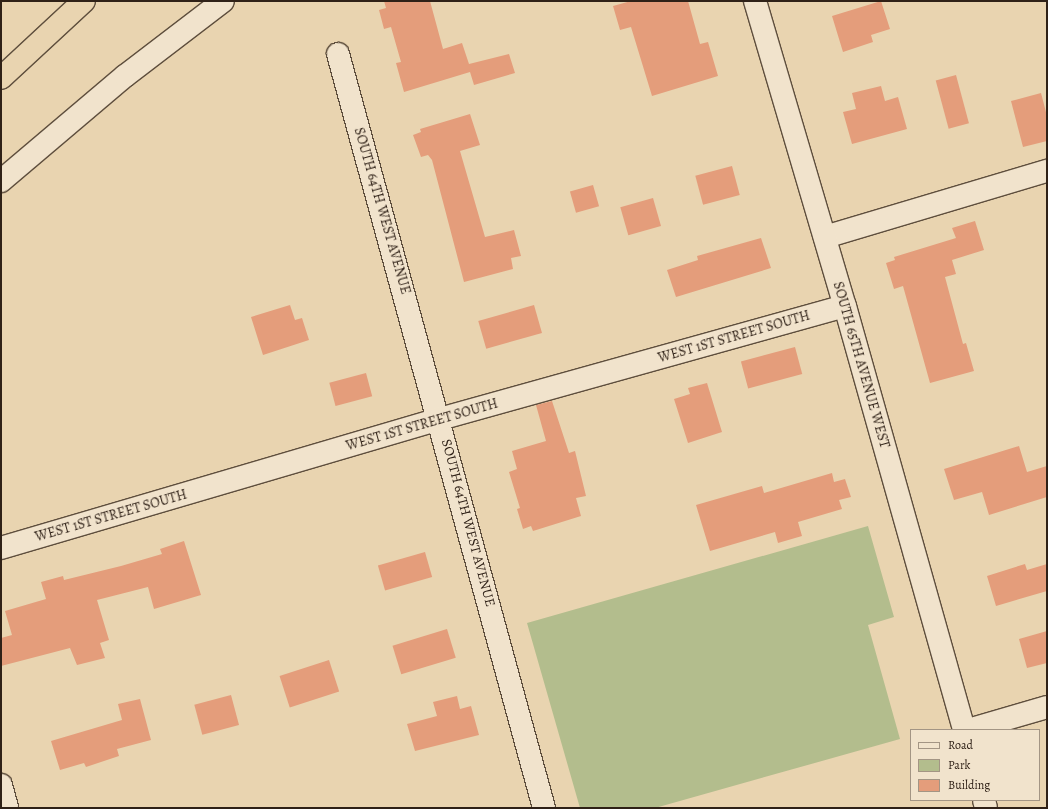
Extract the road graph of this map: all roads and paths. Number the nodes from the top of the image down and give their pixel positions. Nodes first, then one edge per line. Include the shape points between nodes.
1 (84, 1) edge
2 (223, 1) edge
3 (755, 1) edge
4 (338, 54) dead end
5 (1, 78) edge
6 (1047, 171) edge
7 (1, 181) edge
8 (825, 237) junction
9 (845, 306) junction
10 (440, 419) junction
11 (1, 548) edge
12 (1047, 707) edge
13 (964, 729) edge
14 (971, 729) edge
15 (1, 785) edge
16 (8, 808) edge
17 (544, 808) edge

1 - 5 highway
2 - 7 street via 125,76
3 - 8 street, SOUTH 65TH AVENUE WEST
4 - 10 street, SOUTH 64TH WEST AVENUE
6 - 8 street
8 - 9 street, SOUTH 65TH AVENUE WEST
9 - 10 street, WEST 1ST STREET SOUTH
9 - 13 street, SOUTH 65TH AVENUE WEST
10 - 11 street, WEST 1ST STREET SOUTH
10 - 17 street, SOUTH 64TH WEST AVENUE
12 - 14 street
15 - 16 street

